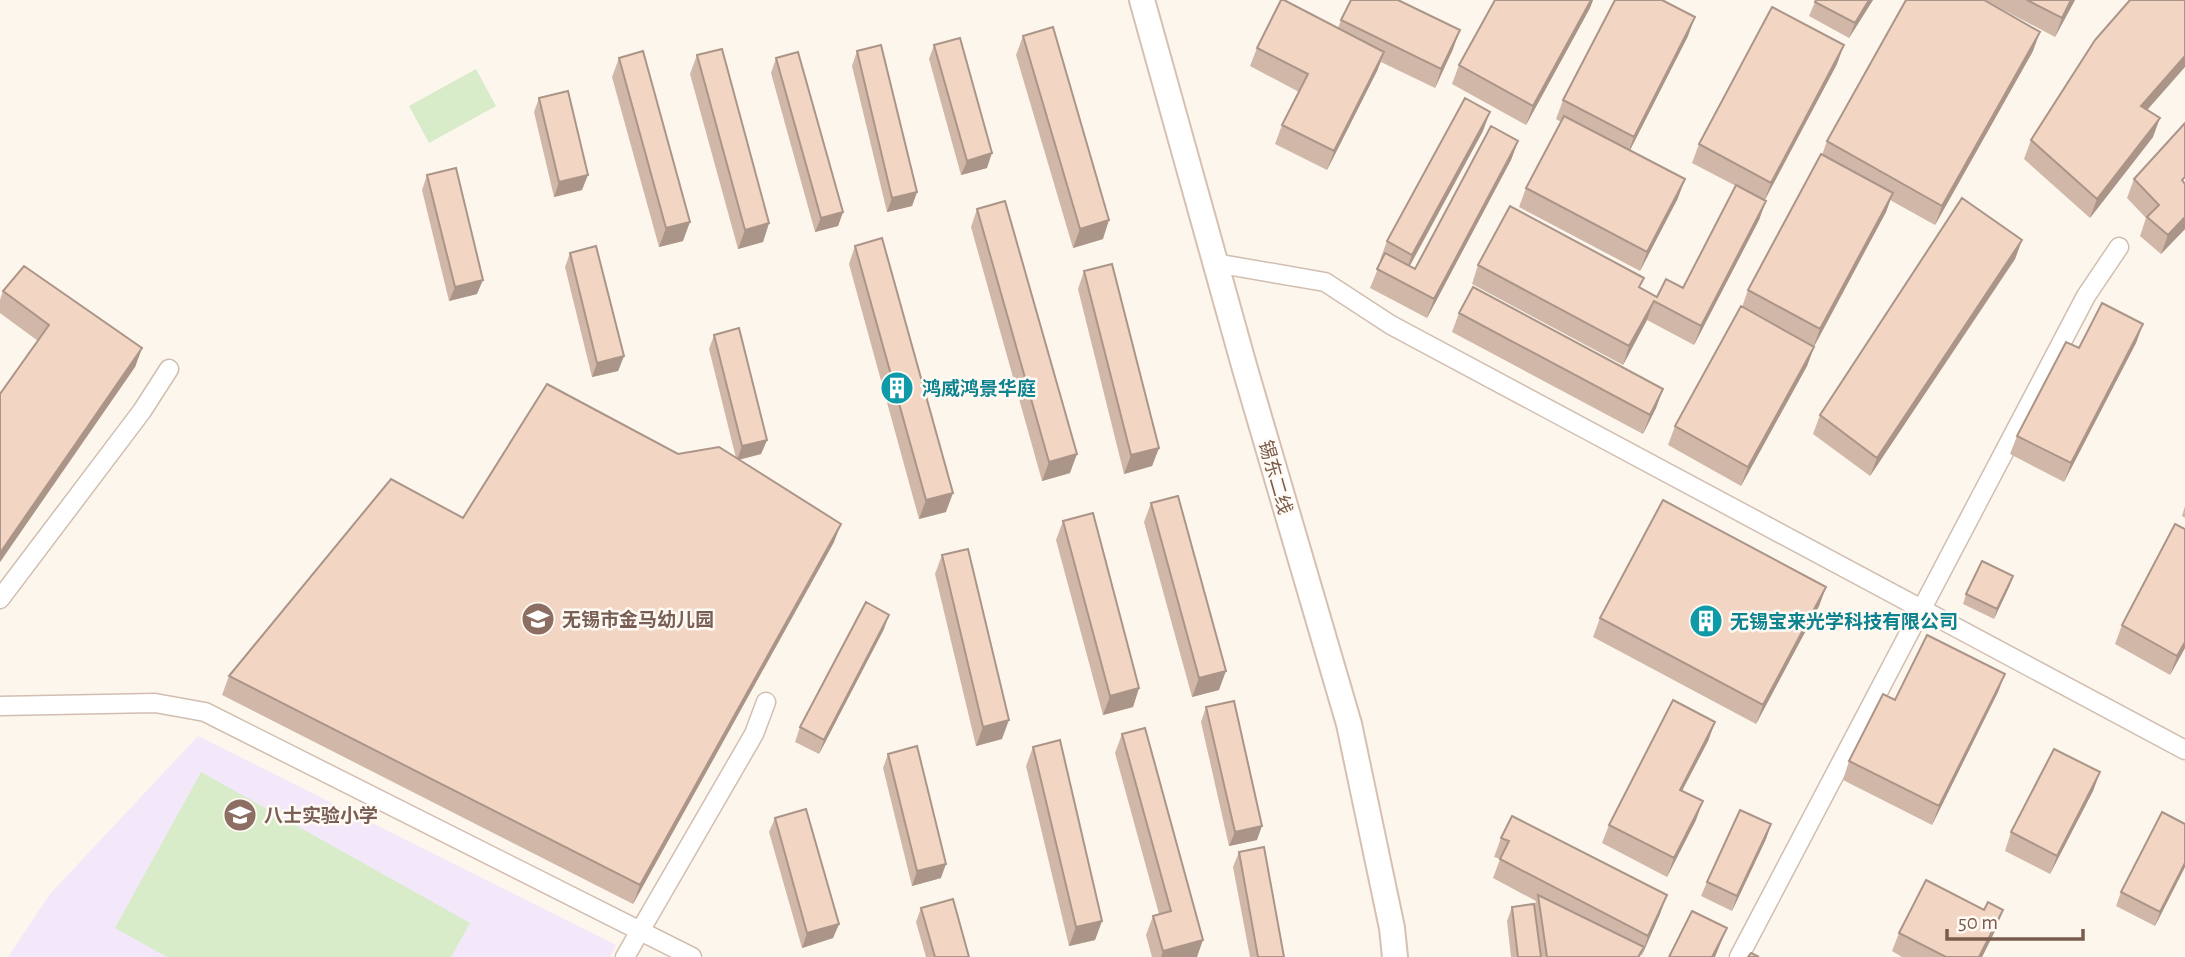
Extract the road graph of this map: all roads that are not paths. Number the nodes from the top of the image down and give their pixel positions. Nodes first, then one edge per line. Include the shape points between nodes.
1 (1142, 0) edge
2 (2119, 247) dead end
3 (1215, 263) junction
4 (169, 369) dead end
5 (0, 599) edge
6 (1921, 610) junction
7 (766, 702) dead end
8 (0, 706) edge
9 (2185, 750) edge
10 (639, 931) junction
11 (625, 957) edge
12 (692, 957) edge
13 (1395, 957) edge
14 (1739, 957) edge

1 - 3 main road, 锡东二线
2 - 6 street via 2085,296
3 - 6 street via 1325,282 1391,325
3 - 13 main road, 锡东二线 via 1349,724
4 - 5 street
6 - 9 street
6 - 14 street
7 - 10 street via 754,734
8 - 10 street via 155,703 205,712
10 - 11 street
10 - 12 street

